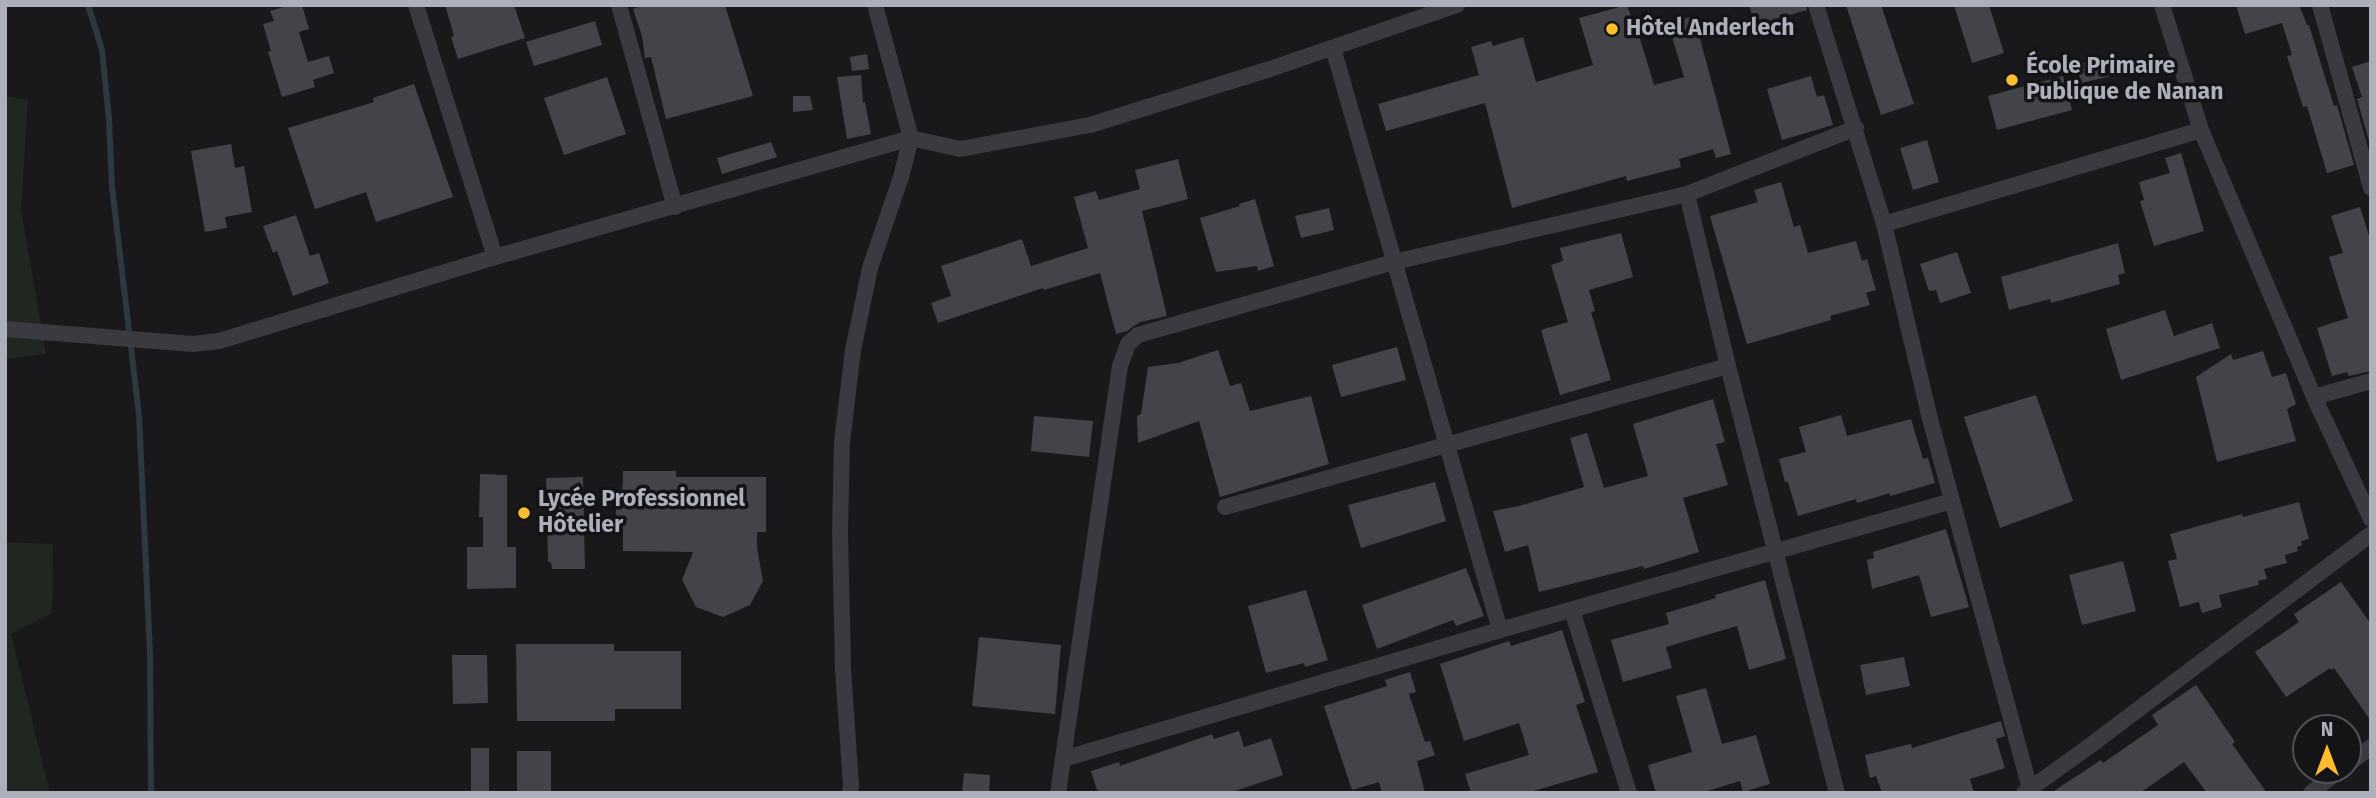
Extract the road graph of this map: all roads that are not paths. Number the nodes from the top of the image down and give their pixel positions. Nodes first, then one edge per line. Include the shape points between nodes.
1 (416, 5) edge
2 (619, 5) edge
3 (875, 5) edge
4 (1457, 5) edge
5 (1816, 5) edge
6 (2162, 5) edge
7 (2320, 5) edge
8 (1333, 48) junction
9 (1856, 128) junction
10 (2201, 130) junction
11 (911, 138) junction
12 (2370, 181) edge
13 (1687, 194) junction
14 (675, 207) junction
15 (1884, 224) junction
16 (495, 257) junction
17 (1394, 262) junction
18 (5, 329) edge
19 (1728, 366) junction
20 (2371, 381) edge
21 (2314, 397) junction
22 (1446, 444) junction
23 (1952, 501) junction
24 (1225, 507) dead end
25 (2371, 519) edge
26 (2371, 534) edge
27 (1775, 552) junction
28 (1572, 610) junction
29 (1500, 630) junction
30 (1063, 759) junction
31 (2027, 791) edge
32 (850, 793) edge
33 (1058, 793) edge
34 (1629, 793) edge
35 (1837, 793) edge

1 - 16 street
2 - 14 street
3 - 11 street
4 - 8 street
5 - 9 street
6 - 10 street
7 - 12 street
8 - 11 street via 1090,125 960,149
8 - 17 street
9 - 13 street
9 - 15 street
10 - 15 street
10 - 21 street
11 - 14 street
11 - 32 street via 870,268 853,350 842,442 840,532
13 - 17 street
13 - 19 street
14 - 16 street
15 - 23 street
16 - 18 street via 219,341 194,344
17 - 22 street
17 - 30 street via 1138,335 1128,344 1120,366
19 - 22 street
19 - 27 street
20 - 21 street
21 - 25 street
22 - 24 street
22 - 29 street
23 - 27 street
23 - 31 street
26 - 31 street
27 - 28 street
27 - 35 street
28 - 29 street
28 - 34 street
29 - 30 street
30 - 33 street

